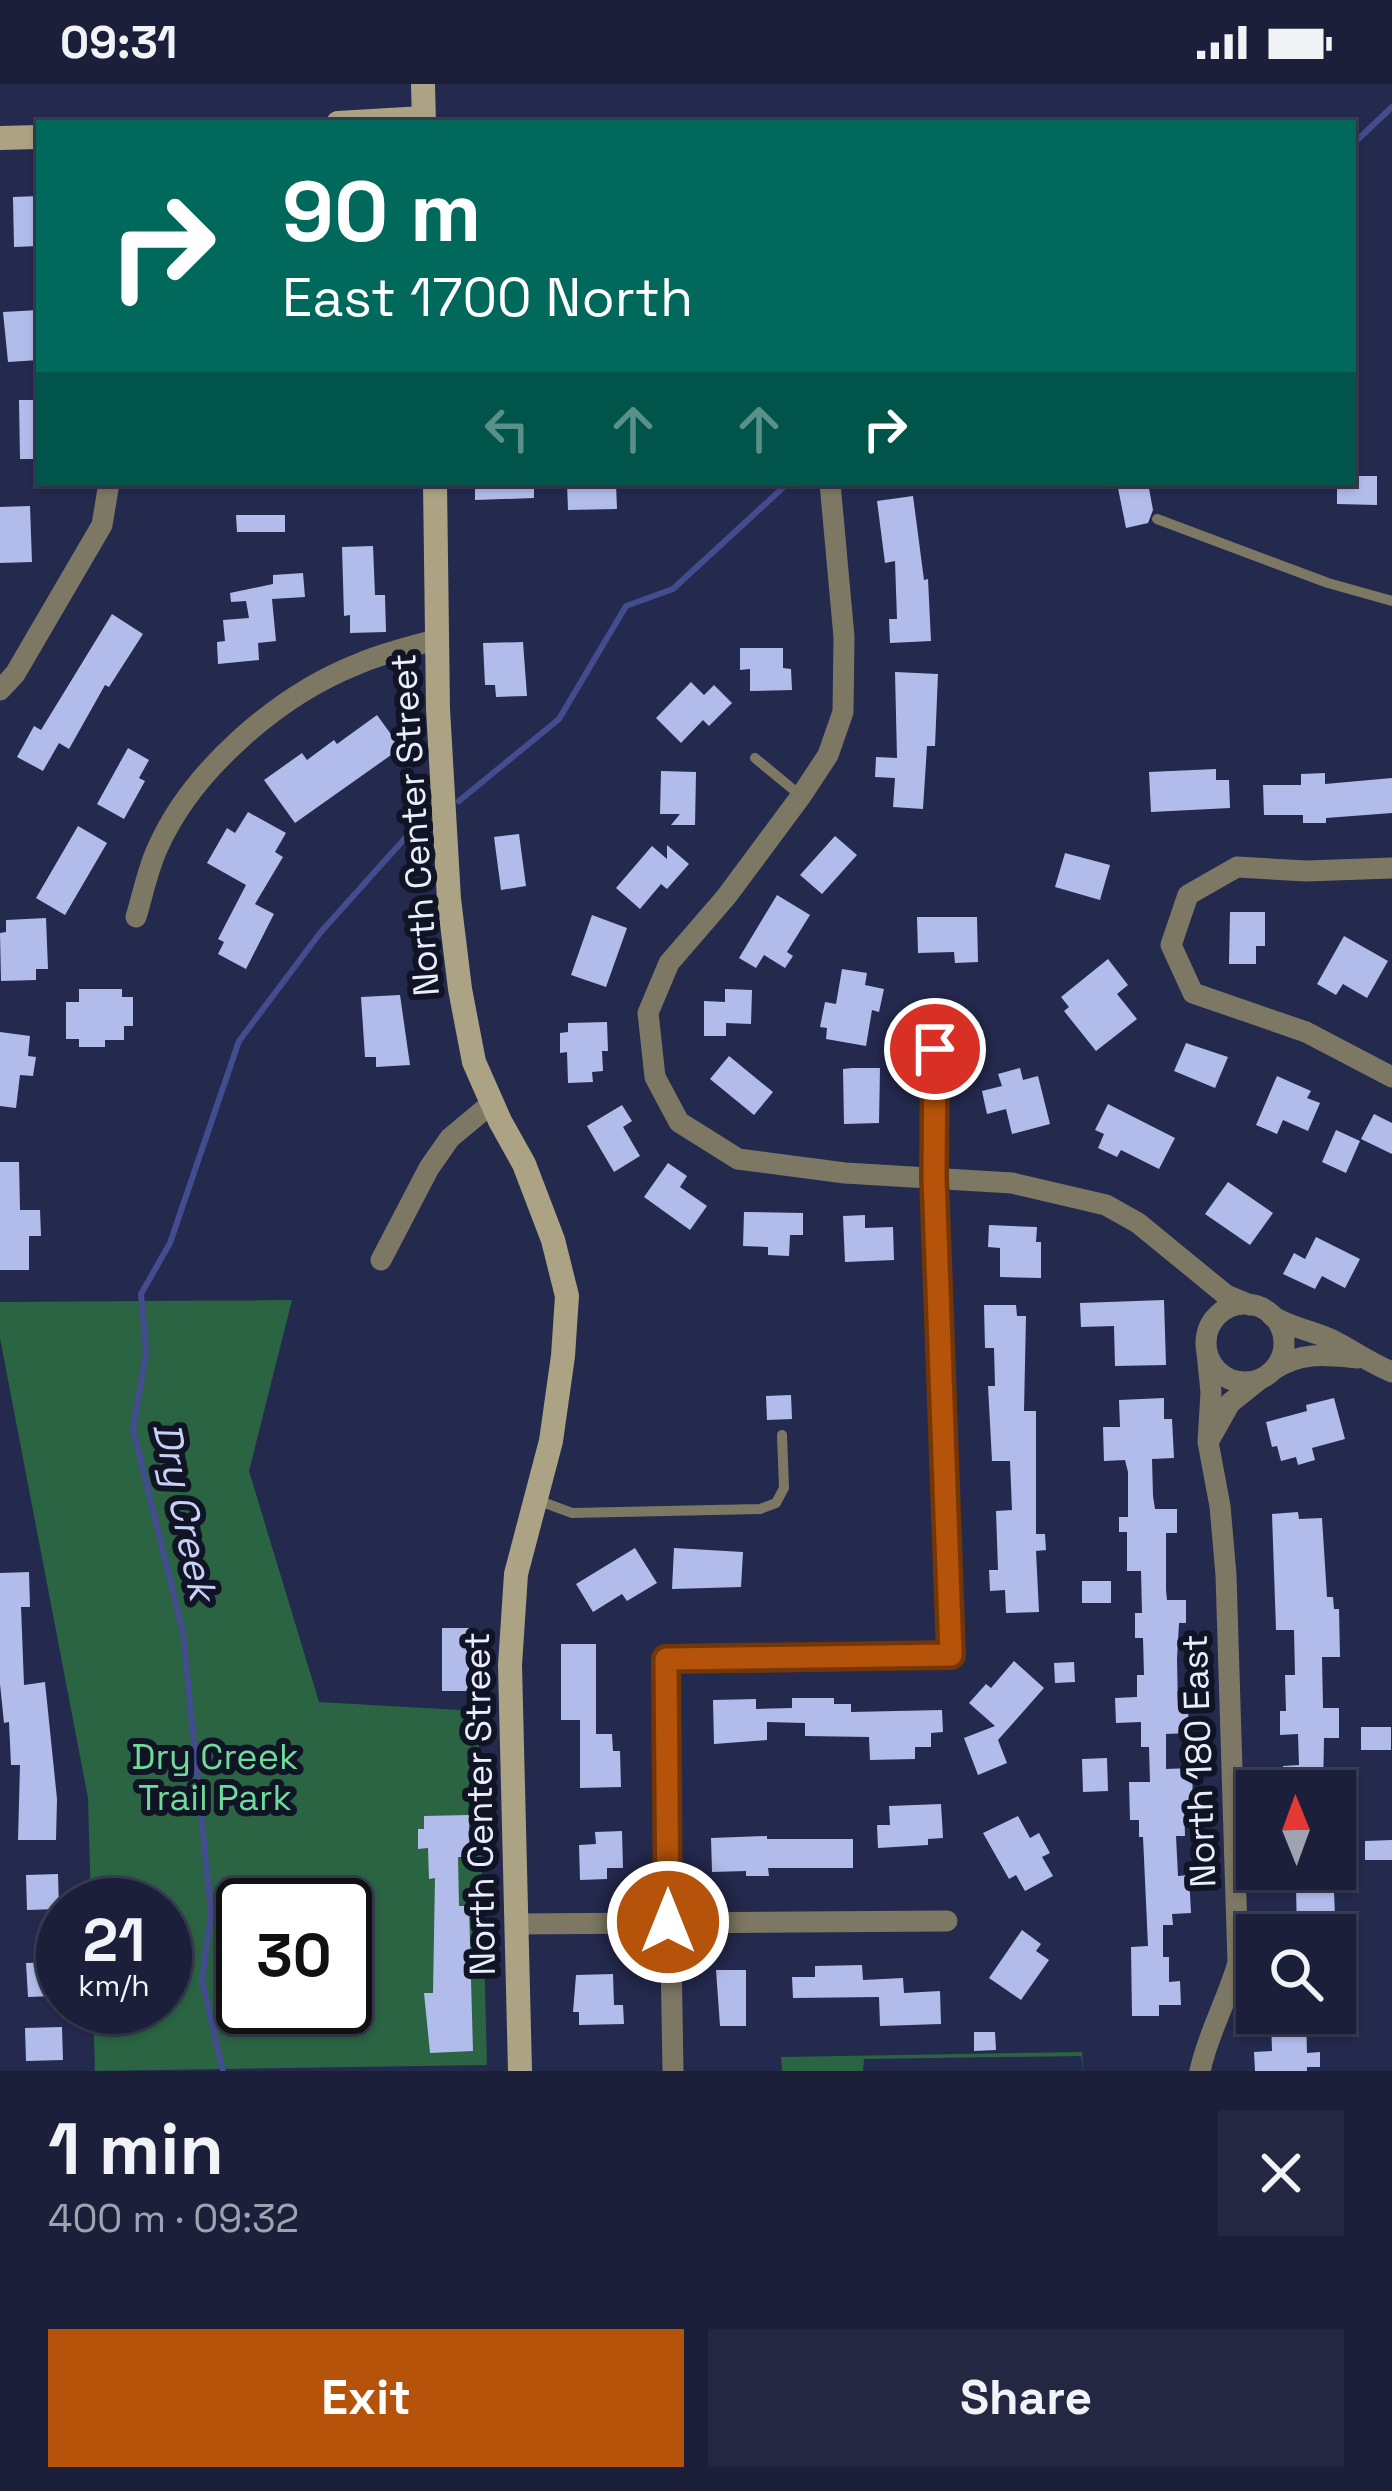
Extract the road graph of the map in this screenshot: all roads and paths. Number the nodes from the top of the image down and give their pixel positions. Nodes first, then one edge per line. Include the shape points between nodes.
1 (423, 84) edge
2 (423, 120) edge
3 (36, 136) edge
4 (0, 138) edge
5 (108, 486) edge
6 (435, 486) edge
7 (830, 486) edge
8 (1157, 519) dead end
9 (1392, 602) edge
10 (437, 639) junction
11 (0, 690) edge
12 (755, 758) dead end
13 (801, 796) junction
14 (1392, 868) edge
15 (136, 917) dead end
16 (935, 1049) dead end
17 (1392, 1078) edge
18 (492, 1103) junction
19 (934, 1177) junction
20 (1174, 1253) junction
21 (381, 1260) dead end
22 (1250, 1305) junction
23 (1272, 1316) junction
24 (1207, 1344) junction
25 (1358, 1358) junction
26 (1392, 1372) edge
27 (1264, 1376) junction
28 (782, 1435) dead end
29 (1208, 1442) junction
30 (537, 1501) junction
31 (947, 1921) dead end
32 (668, 1922) junction
33 (516, 1924) junction
34 (520, 2071) edge
35 (674, 2071) edge
36 (1200, 2071) edge

1 - 2 street
3 - 4 street
5 - 11 street via 102,525
6 - 10 street, North Center Street
7 - 13 street via 842,712
8 - 9 lane
10 - 15 street via 358,663 251,730 206,774 158,846
10 - 18 street, North Center Street via 457,967 474,1062
12 - 13 lane
13 - 19 street via 669,963 648,1013 655,1078 679,1122 738,1159
14 - 17 street via 1237,867 1188,896 1171,945 1193,993 1306,1032
16 - 19 street
18 - 21 street via 450,1138
18 - 30 street, North Center Street via 524,1164 567,1296
19 - 20 street via 1012,1183 1106,1205
19 - 32 street via 951,1655 666,1659
20 - 22 street
20 - 24 street, North 180 East via 1204,1302
22 - 23 street
22 - 24 street via 1213,1321
23 - 25 street
23 - 27 street via 1283,1346
24 - 27 street via 1228,1378
24 - 29 street, North 180 East
25 - 26 street
25 - 27 street via 1316,1354
27 - 29 street via 1230,1403
28 - 30 lane via 784,1488 760,1510 572,1513
29 - 36 street, North 180 East via 1226,1575 1238,1963
30 - 33 street, North Center Street via 516,1574 510,1665
31 - 32 street
32 - 33 street
32 - 35 street
33 - 34 street, North Center Street

